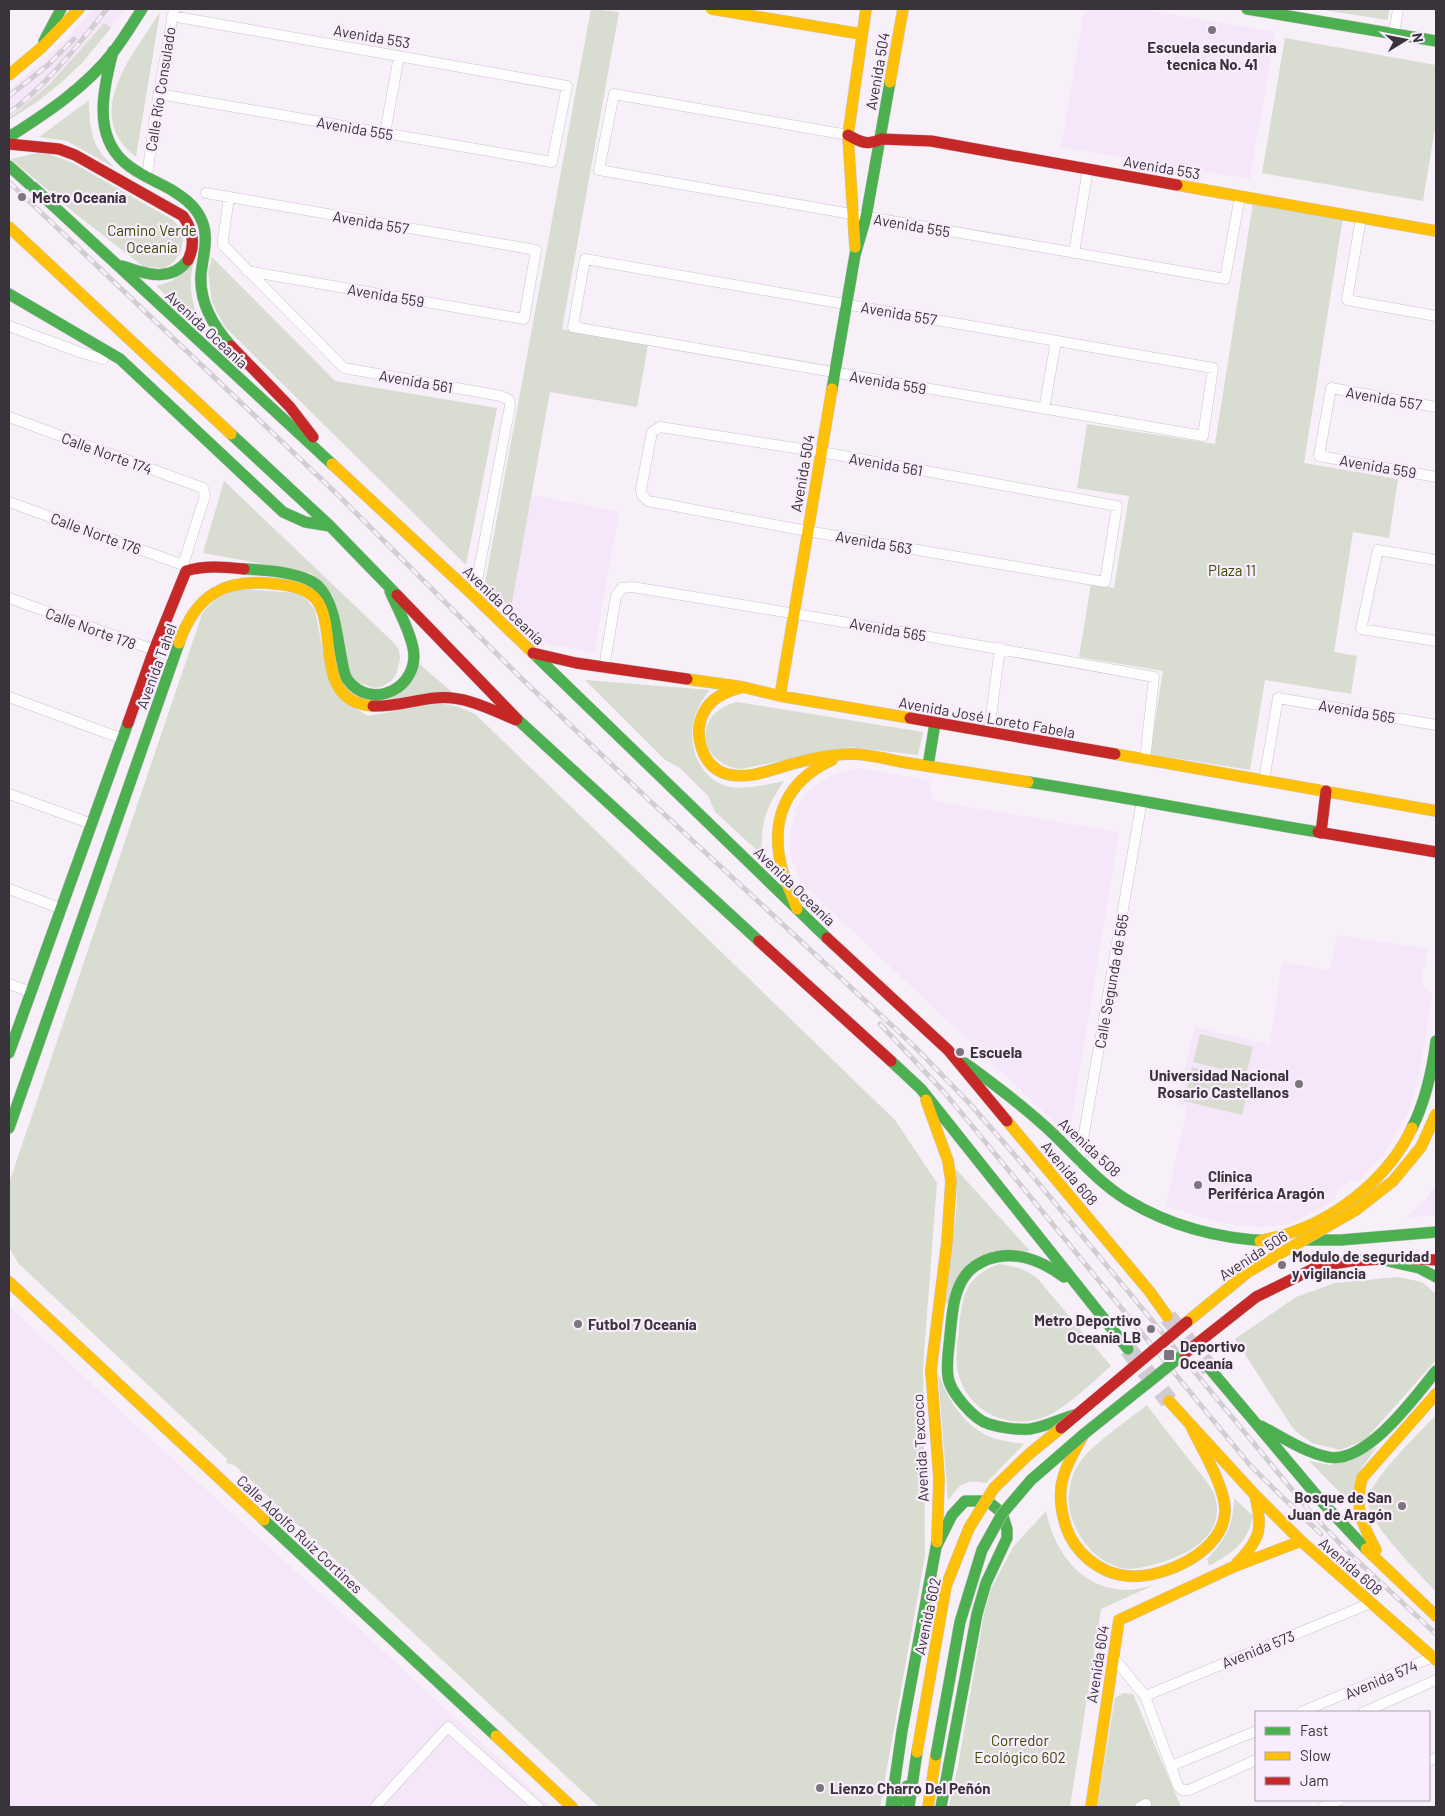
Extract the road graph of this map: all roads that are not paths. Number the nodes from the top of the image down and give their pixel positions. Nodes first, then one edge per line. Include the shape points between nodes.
1 (61, 9) edge
2 (79, 9) edge
3 (142, 9) edge
4 (712, 9) edge
5 (866, 9) edge
6 (903, 9) edge
7 (1247, 9) edge
8 (1398, 9) edge
9 (1273, 11) edge
10 (173, 13) edge
11 (861, 34) junction
12 (1394, 34) junction
13 (1436, 41) edge
14 (41, 48) junction
15 (113, 51) junction
16 (399, 56) junction
17 (9, 75) edge
18 (159, 94) junction
19 (386, 133) junction
20 (848, 135) junction
21 (9, 137) edge
22 (881, 139) junction
23 (9, 144) edge
24 (552, 162) joint
25 (9, 166) edge
26 (148, 169) dead end
27 (1088, 169) junction
28 (206, 193) dead end
29 (1240, 196) junction
30 (229, 197) junction
31 (851, 214) junction
32 (866, 217) junction
33 (1361, 218) junction
34 (9, 227) edge
35 (1436, 231) edge
36 (1074, 253) junction
37 (855, 255) junction
38 (112, 262) junction
39 (247, 271) junction
40 (9, 294) edge
41 (848, 305) junction
42 (1436, 316) edge
43 (524, 319) joint
44 (9, 326) edge
45 (573, 327) joint
46 (1056, 341) junction
47 (103, 358) dead end
48 (835, 373) junction
49 (1436, 407) edge
50 (1044, 409) junction
51 (9, 418) edge
52 (1203, 436) joint
53 (821, 452) junction
54 (1319, 456) joint
55 (328, 462) junction
56 (1436, 476) edge
57 (205, 490) joint
58 (644, 499) joint
59 (9, 502) edge
60 (330, 526) junction
61 (807, 531) junction
62 (1436, 560) edge
63 (185, 568) junction
64 (1106, 582) joint
65 (387, 583) junction
66 (474, 596) junction
67 (9, 598) edge
68 (794, 613) junction
69 (1436, 641) edge
70 (1000, 648) junction
71 (154, 650) junction
72 (533, 653) junction
73 (174, 657) junction
74 (604, 668) junction
75 (743, 687) junction
76 (780, 696) junction
77 (9, 697) edge
78 (518, 721) junction
79 (935, 723) junction
80 (1436, 725) edge
81 (989, 732) junction
82 (122, 739) junction
83 (852, 754) junction
84 (1145, 760) junction
85 (928, 766) junction
86 (1264, 780) junction
87 (1326, 791) junction
88 (9, 794) edge
89 (1142, 800) junction
90 (1436, 811) edge
91 (92, 824) junction
92 (1321, 833) junction
93 (1436, 852) edge
94 (9, 889) edge
95 (62, 909) junction
96 (797, 910) junction
97 (9, 984) edge
98 (31, 992) junction
99 (1436, 1041) edge
100 (948, 1050) junction
101 (9, 1053) edge
102 (921, 1089) junction
103 (1436, 1114) edge
104 (9, 1128) edge
105 (1079, 1162) junction
106 (1436, 1232) edge
107 (1260, 1241) junction
108 (1383, 1259) junction
109 (1436, 1260) edge
110 (1436, 1277) edge
111 (9, 1282) edge
112 (1081, 1292) junction
113 (1167, 1316) tunnel mouth
114 (1128, 1349) tunnel mouth
115 (1210, 1369) tunnel mouth
116 (1436, 1372) edge
117 (1436, 1394) edge
118 (1169, 1401) tunnel mouth
119 (1074, 1415) junction
120 (1254, 1422) junction
121 (1191, 1426) junction
122 (1084, 1434) junction
123 (1255, 1496) junction
124 (1301, 1542) junction
125 (937, 1545) junction
126 (1233, 1567) junction
127 (1385, 1568) junction
128 (1371, 1603) junction
129 (1436, 1616) edge
130 (1113, 1656) junction
131 (1434, 1658) edge
132 (1436, 1680) edge
133 (1145, 1696) junction
134 (1303, 1711) edge
135 (1366, 1711) edge
136 (1255, 1731) edge
137 (1255, 1760) edge
138 (1171, 1766) junction
139 (912, 1776) junction
140 (1338, 1801) edge
141 (375, 1807) edge
142 (538, 1807) edge
143 (572, 1807) edge
144 (891, 1807) edge
145 (896, 1807) edge
146 (909, 1807) edge
147 (928, 1807) edge
148 (941, 1807) edge
149 (1091, 1807) edge
150 (1323, 1807) edge

1 - 14 main road
2 - 14 main road
3 - 15 main road
4 - 11 main road
5 - 11 main road, Avenida 504
6 - 22 main road, Avenida 504
7 - 9 main road
8 - 12 street
9 - 12 main road
10 - 16 street, Avenida 553
10 - 18 street, Calle Río Consulado
11 - 20 main road, Avenida 504
12 - 13 main road
14 - 17 main road
15 - 21 main road via 78,86
15 - 55 main road via 102,109 104,126 112,145 126,163 195,208 205,229 202,286 213,324 308,429
16 - 19 street
16 - 24 street, Avenida 553 via 567,86
18 - 19 street, Avenida 555
18 - 26 street, Calle Río Consulado
19 - 24 street, Avenida 555
20 - 22 main road, Avenida 553 via 864,144
20 - 31 main road, Avenida 504
20 - 31 street, Avenida 555 via 614,94 599,170
22 - 27 main road, Avenida 553 via 931,141
22 - 32 main road, Avenida 504
23 - 38 main road via 59,149 75,155 183,216 189,223 194,236 192,252 173,272 153,275
25 - 38 main road, Avenida Oceanía
27 - 29 main road, Avenida 553
27 - 36 street
28 - 30 street, Avenida 557
29 - 33 main road, Avenida 553
29 - 36 street, Avenida 555 via 1225,279
30 - 39 street, Avenida 561 via 222,243
30 - 43 street, Avenida 557 via 536,250
31 - 32 street, Avenida 555
31 - 37 main road, Avenida 504
32 - 36 street, Avenida 555
32 - 37 main road, Avenida 504
33 - 35 main road, Avenida 553
33 - 42 street via 1347,300
34 - 60 main road
37 - 41 main road, Avenida 504
38 - 55 main road, Avenida Oceanía
39 - 43 street, Avenida 559
39 - 66 street, Avenida 561 via 344,368 509,400
40 - 60 main road via 120,359 283,512 305,522
41 - 45 street, Avenida 557 via 585,259
41 - 46 street, Avenida 557
41 - 48 main road, Avenida 504
44 - 47 street
45 - 48 street, Avenida 559
46 - 50 street
46 - 52 street, Avenida 557 via 1213,368
48 - 50 street, Avenida 559
48 - 53 main road, Avenida 504
49 - 54 street, Avenida 557 via 1331,388
50 - 52 street, Avenida 559
51 - 57 street, Calle Norte 174
53 - 58 street, Avenida 561 via 655,428 650,436 641,489
53 - 61 main road, Avenida 504
53 - 64 street, Avenida 561 via 1117,506
54 - 56 street, Avenida 559
55 - 66 main road, Avenida Oceanía
57 - 63 street, Avenida Tahel
58 - 61 street, Avenida 563
59 - 63 street, Calle Norte 176
60 - 65 main road
61 - 64 street, Avenida 563
61 - 68 main road, Avenida 504
62 - 69 street via 1378,550 1361,629
63 - 65 main road via 232,568 301,576 314,582 329,601 346,678 359,689 376,695 393,691 407,681 414,658
63 - 71 main road, Avenida Tahel
65 - 78 main road
66 - 72 main road, Avenida Oceanía
67 - 71 street, Calle Norte 178
68 - 70 street, Avenida 565
68 - 74 street, Avenida 565 via 622,588 616,596
68 - 76 main road, Avenida 504
70 - 81 street
70 - 84 street, Avenida 565 via 1154,677
71 - 73 street, Calle Norte 178
71 - 82 main road, Avenida Tahel
72 - 74 main road, Avenida José Loreto Fabela
72 - 96 main road, Avenida Oceanía
73 - 78 main road, Avenida Tahel via 190,617 197,606 214,592 248,582 298,587 315,597 320,605 337,685 359,704 373,707 445,697 466,700
73 - 104 main road, Avenida Tahel
74 - 75 main road, Avenida José Loreto Fabela
75 - 76 main road, Avenida José Loreto Fabela
75 - 83 main road via 723,692 708,704 701,716 700,745 716,768 744,776 812,759
76 - 79 main road, Avenida José Loreto Fabela
77 - 82 street
78 - 102 main road
79 - 81 main road, Avenida José Loreto Fabela
79 - 85 main road
80 - 86 street, Avenida 565 via 1278,698
81 - 84 main road, Avenida José Loreto Fabela
82 - 91 main road, Avenida Tahel
83 - 85 main road
83 - 96 main road via 826,762 805,775 789,793 780,816 777,840 780,864
84 - 86 main road, Avenida José Loreto Fabela
85 - 89 main road
86 - 87 main road, Avenida José Loreto Fabela
87 - 90 main road, Avenida José Loreto Fabela
87 - 92 main road
88 - 91 street
89 - 92 main road
89 - 105 street, Calle Segunda de 565
91 - 95 main road, Avenida Tahel
92 - 93 main road
94 - 95 street
95 - 98 main road, Avenida Tahel
96 - 100 main road, Avenida Oceanía
97 - 98 street
98 - 101 main road, Avenida Tahel
99 - 107 main road via 1429,1086 1419,1116 1384,1171 1359,1196 1325,1216 1296,1232
100 - 105 main road, Avenida 508 via 1028,1111
100 - 113 main road, Avenida 608
102 - 112 main road
102 - 125 main road, Avenida Texcoco via 942,1142 951,1181 931,1370 939,1478
103 - 119 main road, Avenida 506, bridge via 1421,1147 1393,1181 1356,1210 1248,1272
105 - 107 main road, Avenida 508 via 1110,1188 1152,1214 1212,1234
106 - 107 main road, Avenida 508 via 1341,1240
108 - 109 main road, bridge
108 - 110 main road via 1419,1268
108 - 122 main road, bridge via 1317,1267 1256,1297
111 - 143 main road, Calle Adolfo Ruiz Cortines
112 - 114 main road
112 - 119 main road via 1060,1273 1036,1260 1018,1256 992,1258 977,1264 961,1281 956,1295 947,1368 948,1379 960,1402 987,1424 1031,1430
115 - 120 main road, Avenida 608
116 - 120 main road via 1372,1442 1336,1458 1311,1451
117 - 127 main road via 1362,1478 1357,1503 1360,1520
118 - 121 main road, Avenida 608
119 - 139 main road, Avenida 602, bridge via 994,1488 969,1528 946,1586
120 - 127 main road, Avenida 608 via 1323,1503
121 - 122 main road via 1224,1495 1226,1506 1220,1532 1201,1553 1169,1569 1128,1576 1096,1565 1083,1554 1063,1521 1061,1485
121 - 123 main road, Avenida 608
122 - 147 main road, bridge via 1016,1496 982,1550 966,1598
123 - 124 main road, Avenida 608
123 - 126 main road, Avenida 604 via 1260,1515 1259,1536
124 - 126 main road, Avenida 604
124 - 128 main road, Avenida 608
125 - 144 main road, Avenida Texcoco
125 - 148 main road via 952,1515 965,1501 991,1502 1005,1518 1007,1538 976,1614
126 - 130 main road, Avenida 604 via 1119,1620
127 - 129 main road, Avenida 608
128 - 131 main road, Avenida 608
128 - 133 street, Avenida 573
130 - 133 street
130 - 149 main road, Avenida 604
131 - 134 street, Avenida 574
132 - 135 street
133 - 138 street
136 - 138 street
137 - 138 street via 1189,1790 1178,1786
139 - 145 main road
139 - 146 main road, Avenida 602
140 - 150 street
141 - 142 street via 448,1727

